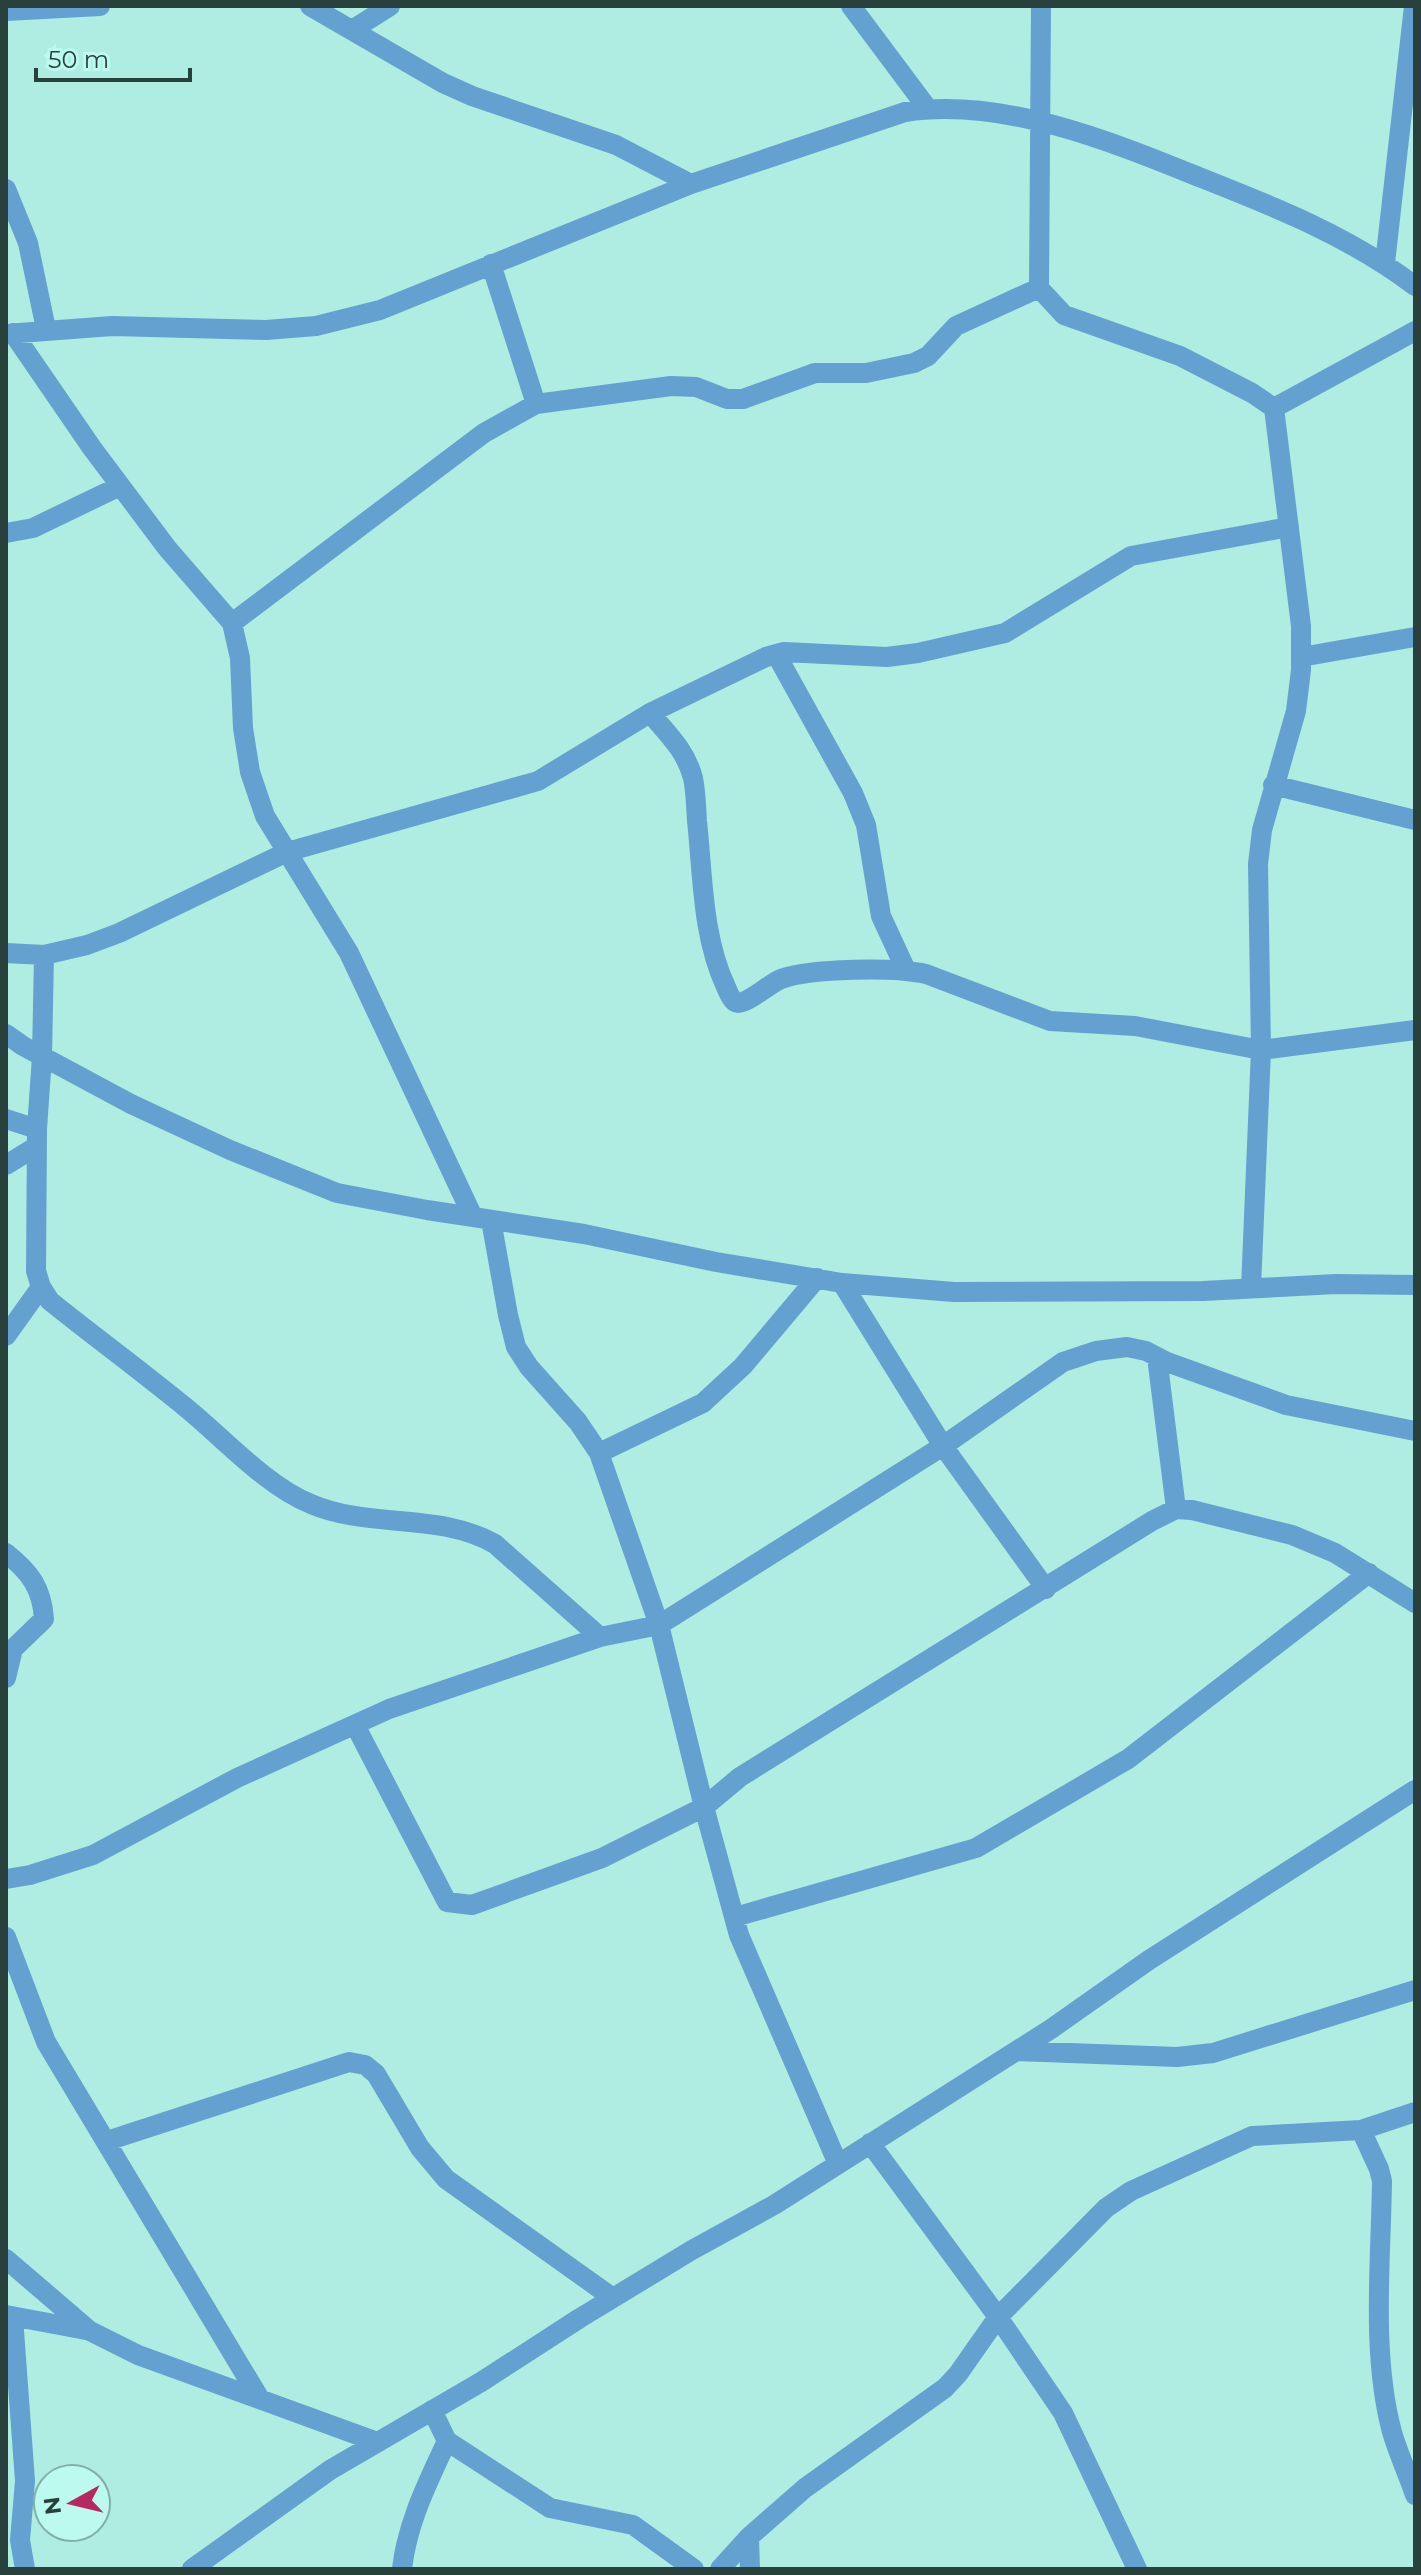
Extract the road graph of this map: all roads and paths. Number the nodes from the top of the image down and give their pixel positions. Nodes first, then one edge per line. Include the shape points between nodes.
1 (100, 6) edge
2 (310, 6) edge
3 (390, 6) edge
4 (851, 6) edge
5 (1041, 6) edge
6 (1414, 6) edge
7 (6, 11) edge
8 (352, 30) junction
9 (928, 109) junction
10 (1041, 121) junction
11 (1407, 145) edge
12 (691, 184) junction
13 (6, 189) edge
14 (1385, 263) junction
15 (491, 264) junction
16 (1415, 286) edge
17 (1039, 288) junction
18 (46, 329) junction
19 (1415, 331) edge
20 (10, 334) edge
21 (536, 404) junction
22 (1274, 408) junction
23 (120, 486) junction
24 (1289, 527) junction
25 (6, 533) edge
26 (232, 623) junction
27 (1415, 637) edge
28 (776, 654) junction
29 (1301, 657) junction
30 (650, 713) junction
31 (1273, 785) junction
32 (1415, 820) edge
33 (287, 852) junction
34 (6, 953) edge
35 (44, 955) junction
36 (906, 970) junction
37 (1415, 1030) edge
38 (6, 1034) edge
39 (1261, 1050) junction
40 (42, 1056) junction
41 (6, 1119) edge
42 (37, 1138) junction
43 (6, 1165) edge
44 (482, 1219) junction
45 (817, 1278) junction
46 (842, 1283) junction
47 (1415, 1285) edge
48 (41, 1287) junction
49 (1251, 1288) junction
50 (6, 1336) edge
51 (1157, 1357) junction
52 (1415, 1431) edge
53 (943, 1446) junction
54 (599, 1453) junction
55 (1176, 1509) junction
56 (6, 1553) edge
57 (1369, 1573) junction
58 (1046, 1589) junction
59 (1415, 1603) edge
60 (659, 1625) junction
61 (600, 1637) junction
62 (6, 1678) edge
63 (355, 1725) junction
64 (1415, 1790) edge
65 (704, 1807) junction
66 (6, 1879) edge
67 (735, 1917) junction
68 (6, 1937) edge
69 (1415, 1990) edge
70 (1016, 2051) junction
71 (1415, 2112) edge
72 (1361, 2130) junction
73 (107, 2141) junction
74 (870, 2143) junction
75 (838, 2164) junction
76 (6, 2259) edge
77 (613, 2298) junction
78 (10, 2316) edge
79 (998, 2317) junction
80 (90, 2331) junction
81 (260, 2399) junction
82 (432, 2410) junction
83 (447, 2441) junction
84 (377, 2442) junction
85 (1415, 2495) edge
86 (749, 2537) junction
87 (25, 2569) edge
88 (192, 2569) edge
89 (402, 2569) edge
90 (694, 2569) edge
91 (720, 2569) edge
92 (750, 2569) edge
93 (1137, 2569) edge

1 - 7 street
2 - 8 street
3 - 8 street
4 - 9 street
5 - 10 street
6 - 11 street
8 - 12 street via 443,83 616,145
9 - 10 street
9 - 12 street via 905,112
10 - 14 street via 1117,144 1302,218
10 - 17 street
11 - 14 street
12 - 15 street
13 - 18 street via 28,243
14 - 16 street
15 - 18 street via 380,310 316,326
15 - 21 street
17 - 21 street via 956,326 928,356 914,363 866,373 815,373 743,399 671,386
17 - 22 street via 1064,315 1180,356
18 - 20 street
19 - 22 street
20 - 23 street
21 - 26 street via 484,433
22 - 24 street
23 - 25 street via 33,528
23 - 26 street
24 - 28 street via 1131,556 1005,633 887,657
24 - 29 street
26 - 33 street via 250,772 265,816
27 - 29 street
28 - 30 street
28 - 36 street via 853,793 866,825 881,916
29 - 31 street via 1296,711
30 - 33 street via 538,781
30 - 36 street via 680,746 693,780 709,940 733,1001 744,1004 782,979 805,974
31 - 32 street
31 - 39 street via 1258,864
33 - 35 street via 119,933
33 - 44 street via 349,953
34 - 35 street
35 - 40 street
36 - 39 street via 1050,1021 1135,1026
37 - 39 street
38 - 40 street
39 - 49 street
40 - 42 street
40 - 44 street via 230,1150 337,1193
41 - 42 street
42 - 43 street
42 - 48 street via 36,1271
44 - 45 street
44 - 54 street via 516,1347
45 - 46 street
45 - 54 street via 743,1366 703,1403
46 - 49 street via 954,1292
46 - 53 street
47 - 49 street
48 - 50 street
48 - 61 street via 50,1301 283,1490 330,1511 458,1528 483,1537
51 - 52 street via 1286,1405
51 - 53 street via 1127,1347 1063,1362
51 - 55 street
53 - 58 street
53 - 60 street
54 - 60 street
55 - 57 street via 1292,1535
55 - 58 street
56 - 62 street via 33,1578 44,1619 13,1649
57 - 59 street
57 - 67 street via 1128,1759 976,1848
58 - 65 street via 740,1777
60 - 61 street
60 - 65 street
61 - 63 street
63 - 65 street via 447,1902 461,1906 602,1858
63 - 66 street via 237,1778 93,1855
64 - 70 street
65 - 67 street
67 - 75 street
68 - 73 street via 46,2042
69 - 70 street via 1213,2053 1177,2057
70 - 74 street
71 - 72 street
72 - 79 street via 1252,2136 1131,2191 1106,2208
72 - 85 street via 1382,2181 1380,2327 1386,2402
73 - 77 street via 349,2062 365,2065 446,2179
73 - 81 street
74 - 75 street
74 - 79 street
75 - 77 street
76 - 80 street
77 - 82 street
78 - 80 street
78 - 87 street via 25,2481 20,2540
79 - 86 street via 945,2388 805,2488
79 - 93 street via 1063,2413
80 - 81 street via 138,2355
81 - 84 street
82 - 83 street
82 - 84 street
83 - 89 street via 419,2503
83 - 90 street via 550,2508 633,2525
84 - 88 street
86 - 91 street
86 - 92 street

